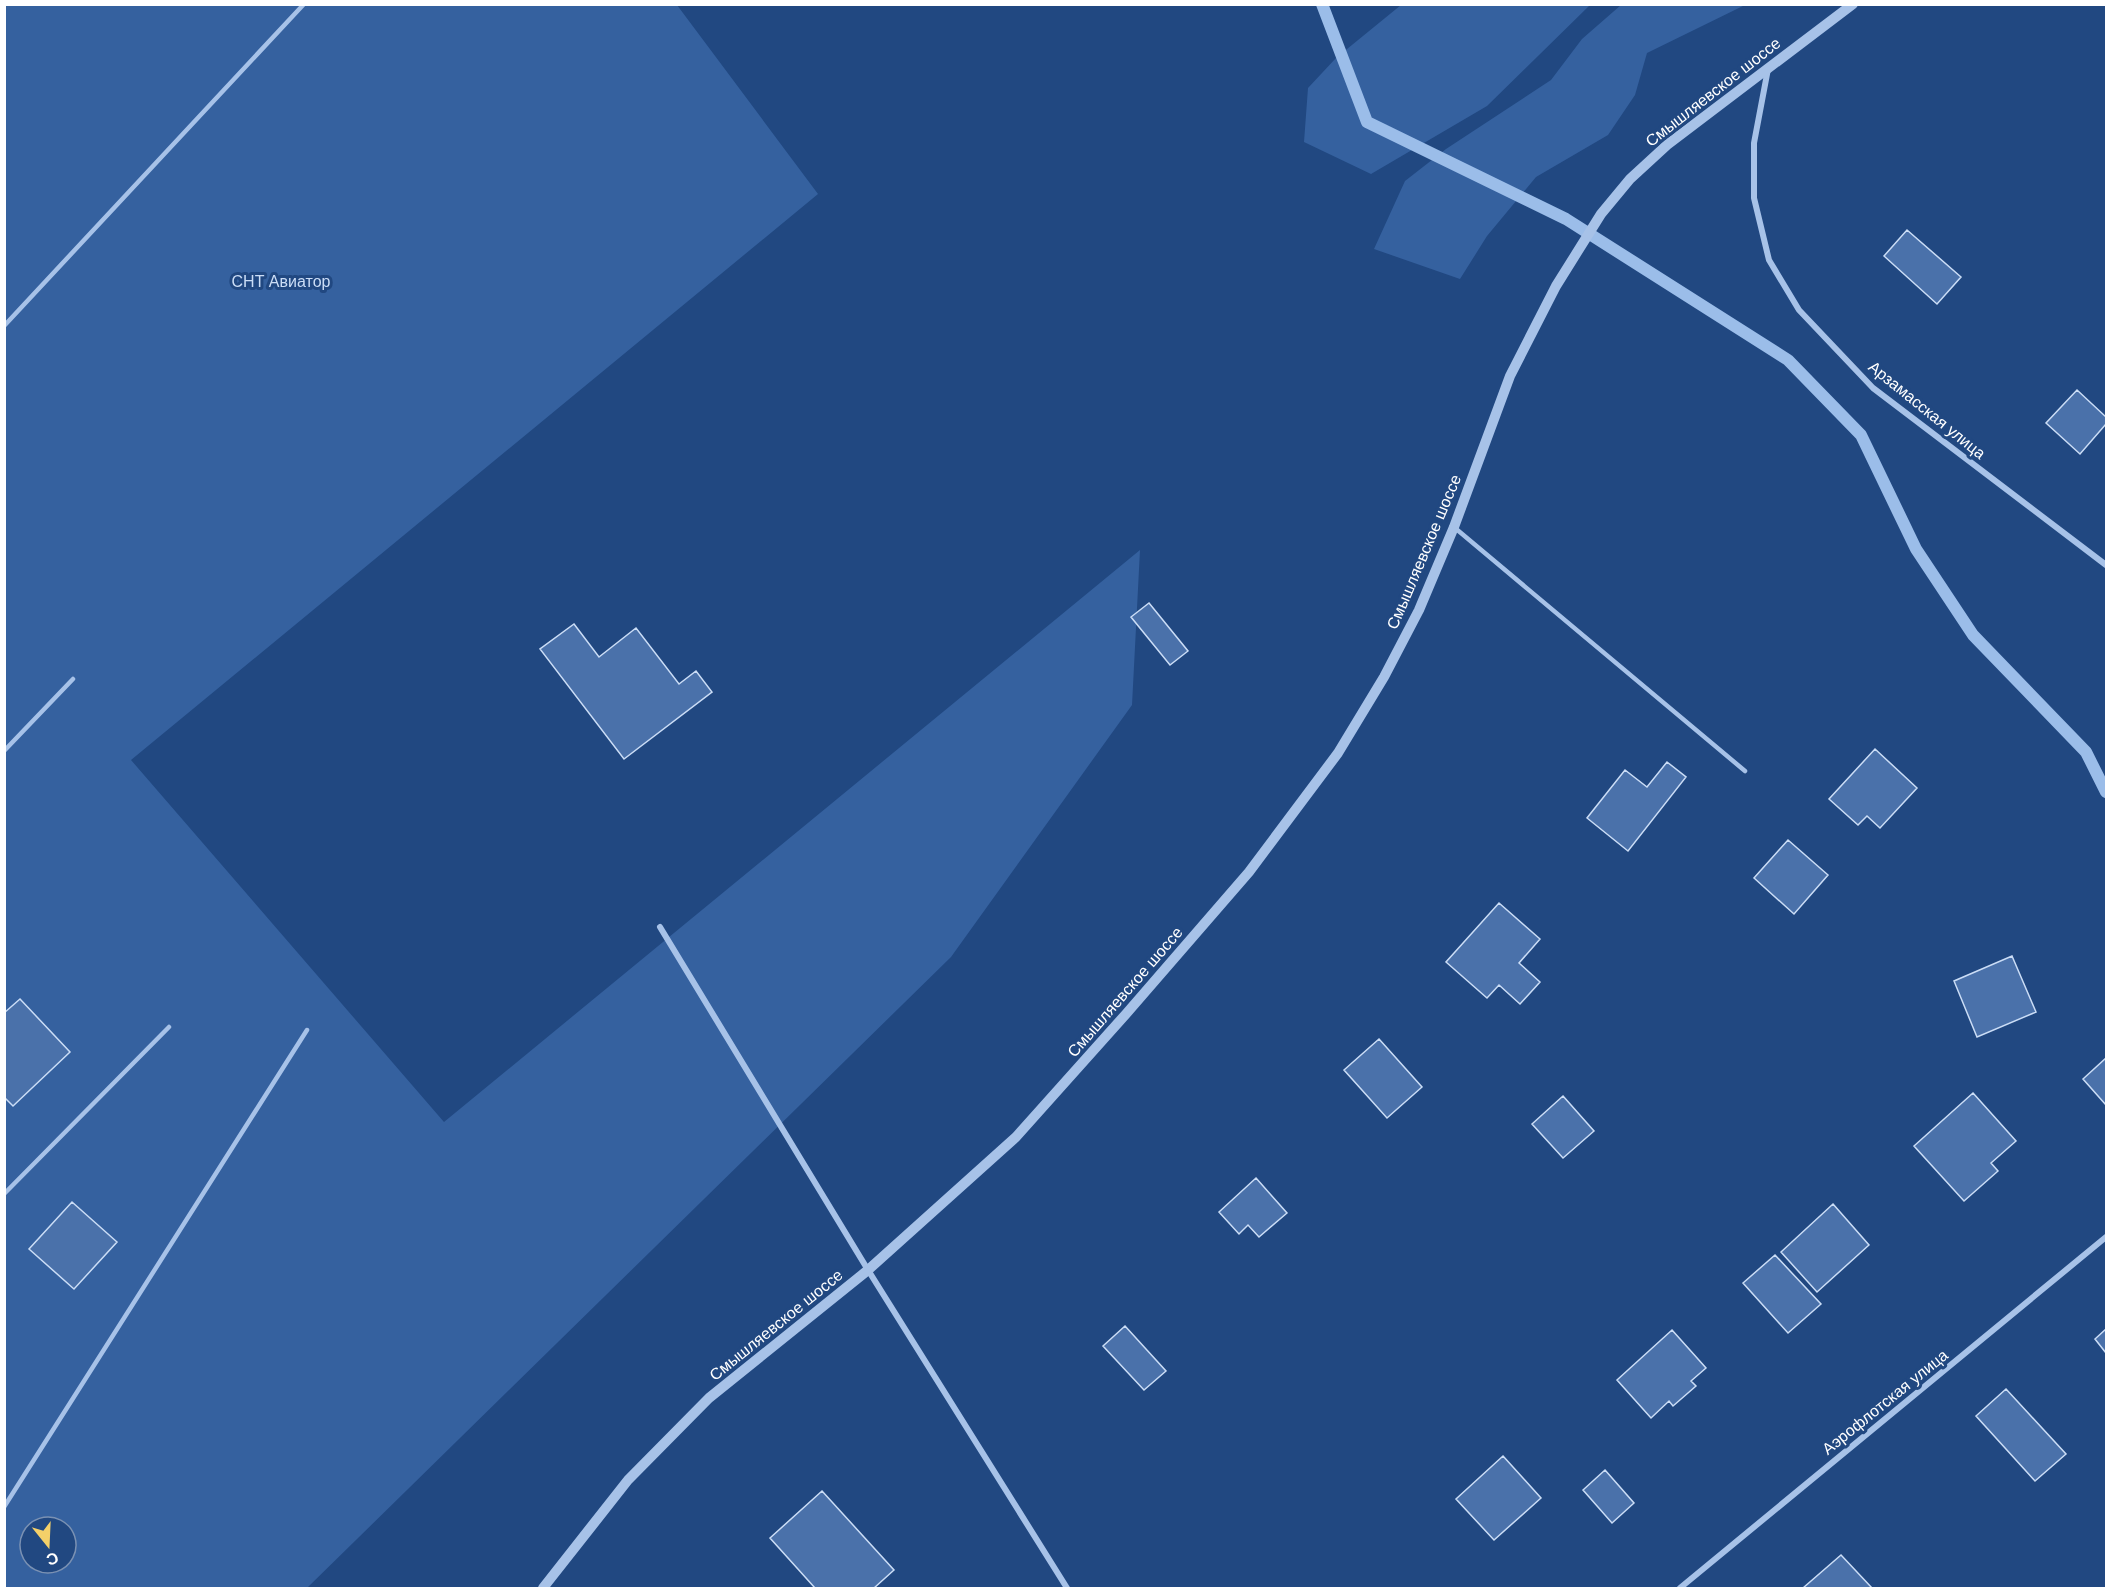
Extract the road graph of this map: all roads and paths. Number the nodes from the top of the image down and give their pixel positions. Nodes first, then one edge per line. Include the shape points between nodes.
1 (304, 4) edge
2 (1853, 4) edge
3 (1768, 67) junction
4 (4, 326) edge
5 (1454, 526) junction
6 (2106, 565) edge
7 (73, 679) dead end
8 (4, 751) edge
9 (1744, 771) dead end
10 (660, 927) dead end
11 (169, 1027) dead end
12 (307, 1030) dead end
13 (4, 1194) edge
14 (2106, 1237) edge
15 (868, 1270) junction
16 (4, 1507) edge
17 (543, 1588) edge
18 (1067, 1588) edge
19 (1680, 1588) edge

1 - 4 lane
2 - 3 street, Смышляевское шоссе
3 - 5 street, Смышляевское шоссе via 1667,145 1630,179 1601,214 1556,286 1510,376
3 - 6 street, Арзамасская улица via 1754,143 1754,198 1769,260 1800,310 1873,388
5 - 9 lane
5 - 15 street, Смышляевское шоссе via 1419,610 1384,677 1338,753 1249,872 1016,1137
7 - 8 lane
10 - 15 street
11 - 13 lane
12 - 16 lane
14 - 19 street, Аэрофлотская улица
15 - 17 street, Смышляевское шоссе via 709,1398 628,1480
15 - 18 street

